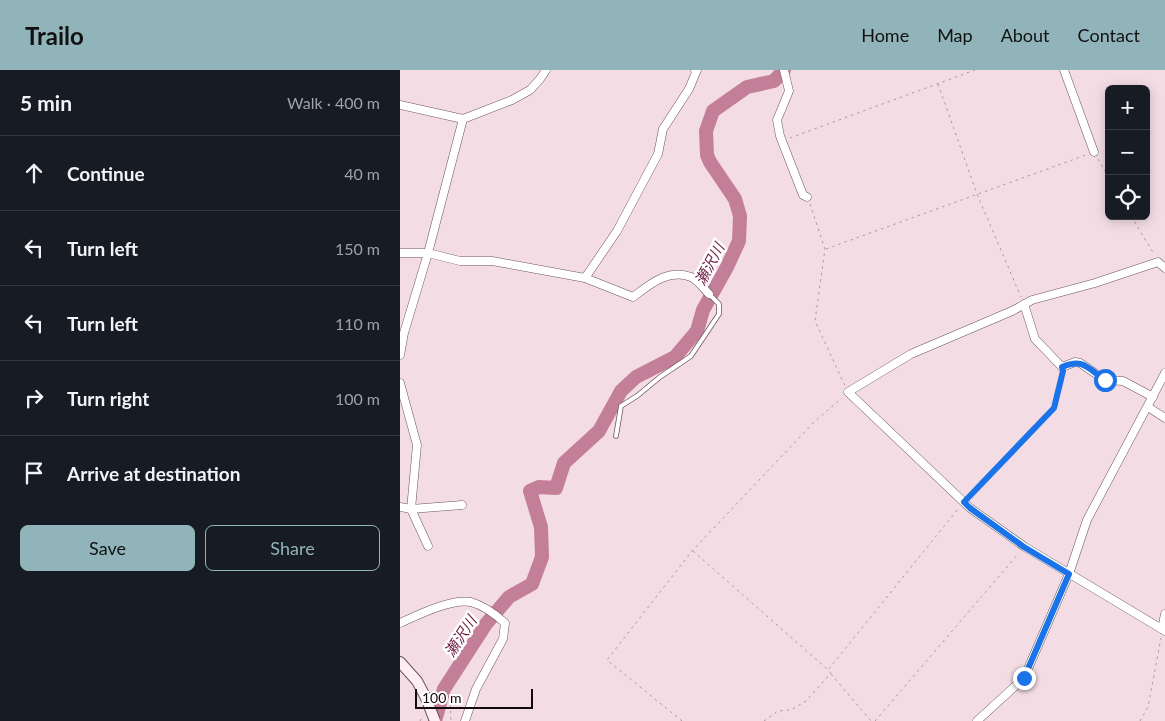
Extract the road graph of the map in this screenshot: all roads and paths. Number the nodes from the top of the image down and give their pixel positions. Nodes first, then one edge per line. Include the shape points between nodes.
1 (546, 70) edge
2 (696, 70) edge
3 (975, 70) edge
4 (1064, 70) edge
5 (785, 73) edge
6 (938, 83) junction
7 (400, 105) edge
8 (463, 119) junction
9 (788, 139) dead end
10 (1094, 152) junction
11 (1107, 175) edge
12 (977, 194) junction
13 (807, 197) joint
14 (1133, 220) edge
15 (825, 249) junction
16 (400, 253) edge
17 (428, 253) junction
18 (1158, 262) junction
19 (1165, 268) edge
20 (585, 278) junction
21 (709, 294) joint
22 (1024, 304) junction
23 (400, 355) edge
24 (1062, 367) junction
25 (1165, 373) edge
26 (400, 382) edge
27 (848, 392) junction
28 (1153, 397) junction
29 (1148, 407) junction
30 (1165, 418) edge
31 (616, 436) dead end
32 (964, 502) junction
33 (462, 505) dead end
34 (400, 507) edge
35 (411, 509) junction
36 (428, 546) dead end
37 (1024, 547) junction
38 (692, 550) junction
39 (1069, 574) junction
40 (1165, 614) edge
41 (400, 623) edge
42 (1164, 630) edge
43 (400, 662) edge
44 (828, 670) junction
45 (831, 673) junction
46 (435, 721) edge
47 (465, 721) edge
48 (682, 721) edge
49 (764, 721) edge
50 (871, 721) edge
51 (875, 721) edge
52 (977, 721) edge
53 (1140, 721) edge

1 - 8 street via 530,90
2 - 20 street via 689,89 663,128 658,154 617,230
3 - 6 path
4 - 10 street
5 - 13 street via 789,91 777,120 802,195
6 - 9 path
6 - 12 path
7 - 8 street
8 - 17 street
10 - 11 path
10 - 12 path
12 - 15 path
12 - 22 path
13 - 15 path
14 - 18 path
15 - 27 path via 815,321
16 - 17 street
17 - 20 street via 460,262 492,261
17 - 23 street
18 - 19 street
18 - 22 street
20 - 21 street via 633,297 654,280 674,274 692,278
21 - 31 lane via 719,304 719,314 706,335 691,356 622,406
22 - 24 street via 1035,339
22 - 27 street via 910,354
24 - 28 street via 1080,363 1105,380 1123,381
24 - 32 path via 1054,408
25 - 28 street
26 - 35 street via 417,445
27 - 32 street
27 - 38 path via 812,423
28 - 29 street
29 - 30 street
29 - 39 street via 1087,520
32 - 37 street
32 - 44 path
33 - 35 street
34 - 35 street
35 - 36 street
37 - 39 street
37 - 51 path
38 - 44 path
38 - 48 path via 607,660
39 - 42 street
39 - 52 street via 1024,678
40 - 42 street
41 - 47 street via 457,602 471,602 489,609 505,623 503,639 476,689
42 - 53 path via 1148,707
43 - 46 main road, bridge via 417,681
44 - 45 path
45 - 49 path via 806,701 791,710 778,711
45 - 50 path

